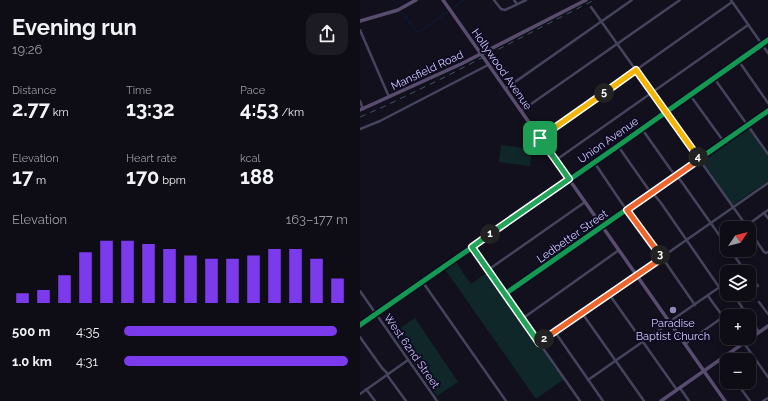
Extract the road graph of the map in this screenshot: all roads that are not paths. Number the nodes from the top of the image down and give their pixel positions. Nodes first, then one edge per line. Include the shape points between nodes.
1 (416, 0) edge
2 (443, 0) edge
3 (494, 0) edge
4 (514, 0) edge
5 (526, 0) edge
6 (586, 0) edge
7 (632, 0) edge
8 (680, 0) edge
9 (731, 1) edge
10 (517, 4) junction
11 (591, 7) dead end
12 (360, 21) edge
13 (602, 21) junction
14 (748, 25) junction
15 (360, 30) edge
16 (768, 40) edge
17 (618, 44) junction
18 (762, 44) junction
19 (768, 53) edge
20 (481, 54) junction
21 (738, 60) junction
22 (488, 65) junction
23 (636, 70) junction
24 (714, 78) junction
25 (505, 89) junction
26 (652, 93) junction
27 (690, 95) junction
28 (389, 97) junction
29 (360, 101) edge
30 (768, 103) edge
31 (362, 109) edge
32 (521, 111) junction
33 (768, 111) edge
34 (666, 112) junction
35 (748, 125) junction
36 (360, 129) edge
37 (642, 129) junction
38 (540, 138) junction
39 (724, 142) junction
40 (618, 146) junction
41 (768, 154) edge
42 (700, 159) junction
43 (556, 160) junction
44 (594, 162) junction
45 (676, 176) junction
46 (569, 179) junction
47 (768, 183) edge
48 (652, 193) junction
49 (585, 202) junction
50 (733, 207) junction
51 (627, 210) junction
52 (768, 210) edge
53 (764, 213) junction
54 (768, 218) edge
55 (743, 221) edge
56 (755, 221) edge
57 (710, 223) junction
58 (602, 226) junction
59 (720, 237) edge
60 (686, 240) junction
61 (756, 240) edge
62 (472, 247) junction
63 (619, 250) junction
64 (767, 253) edge
65 (662, 258) junction
66 (488, 270) junction
67 (636, 275) junction
68 (422, 282) junction
69 (756, 284) edge
70 (758, 286) dead end
71 (719, 287) joint
72 (360, 291) edge
73 (505, 294) junction
74 (609, 294) junction
75 (708, 296) junction
76 (759, 302) dead end
77 (695, 305) junction
78 (582, 313) junction
79 (720, 313) edge
80 (376, 314) junction
81 (768, 314) edge
82 (522, 319) junction
83 (720, 319) edge
84 (669, 322) junction
85 (360, 324) edge
86 (768, 326) edge
87 (756, 327) edge
88 (555, 332) junction
89 (759, 332) junction
90 (756, 334) edge
91 (360, 337) edge
92 (643, 342) junction
93 (539, 343) junction
94 (685, 344) junction
95 (740, 345) edge
96 (745, 345) edge
97 (729, 353) edge
98 (408, 360) junction
99 (720, 360) edge
100 (616, 361) junction
101 (704, 371) junction
102 (387, 374) junction
103 (768, 377) edge
104 (588, 380) junction
105 (366, 389) junction
106 (678, 389) junction
107 (741, 389) edge
108 (360, 394) edge
109 (768, 398) edge
110 (375, 401) edge
111 (406, 401) edge
112 (437, 401) edge
113 (506, 401) edge
114 (580, 401) edge
115 (603, 401) edge
116 (644, 401) edge
117 (661, 401) edge
118 (689, 401) edge
119 (725, 401) edge
120 (750, 401) edge
121 (764, 401) edge

1 - 12 main road via 398,10
2 - 20 main road, Hollywood Avenue
3 - 10 street via 504,10
4 - 10 street
5 - 10 street
6 - 20 main road, Mansfield Road
7 - 13 street
8 - 17 street
9 - 14 street
9 - 23 street
11 - 13 street
13 - 17 street
13 - 25 street
14 - 18 street
14 - 26 street
15 - 28 street
16 - 18 street, Union Avenue
17 - 23 street
17 - 32 street
18 - 19 street
18 - 21 street, Union Avenue
20 - 22 main road, Hollywood Avenue
20 - 28 main road, Mansfield Road
21 - 24 street, Union Avenue
21 - 30 street
22 - 25 main road, Hollywood Avenue
22 - 36 street
23 - 26 street
23 - 38 street
24 - 27 street, Union Avenue
24 - 35 street
25 - 32 main road, Hollywood Avenue
26 - 34 street
26 - 43 street
27 - 34 street, Union Avenue
27 - 39 street
28 - 31 main road, Mansfield Road
29 - 31 street
32 - 38 main road, Hollywood Avenue
33 - 35 street, Ledbetter Street
34 - 37 street, Union Avenue
34 - 42 street
35 - 39 street, Ledbetter Street
35 - 41 street
37 - 40 street, Union Avenue
37 - 45 street
38 - 43 main road, Hollywood Avenue
39 - 42 street, Ledbetter Street
40 - 44 street, Union Avenue
40 - 48 street
42 - 45 street, Ledbetter Street
42 - 50 street
43 - 46 main road, Hollywood Avenue
44 - 46 street, Union Avenue
44 - 51 street
45 - 48 street, Ledbetter Street
45 - 57 street
46 - 49 main road, Hollywood Avenue
46 - 62 street, Union Avenue
47 - 50 street
48 - 51 street, Ledbetter Street
48 - 60 street
49 - 58 main road, Hollywood Avenue
49 - 66 street
50 - 55 street
50 - 57 street
51 - 58 street, Ledbetter Street
51 - 65 street
52 - 53 street
53 - 54 street
53 - 56 street
57 - 59 street
57 - 60 street
58 - 63 main road, Hollywood Avenue
58 - 73 street, Ledbetter Street
60 - 65 street
60 - 71 street
61 - 64 street
62 - 66 street
62 - 68 street, Union Avenue
63 - 67 main road, Hollywood Avenue
63 - 82 street
65 - 67 street
65 - 77 street
66 - 73 street
67 - 74 street
67 - 84 main road, Hollywood Avenue
68 - 80 street, Union Avenue
68 - 113 street
69 - 70 street
71 - 75 street
72 - 80 street, West 62nd Street
73 - 82 street
74 - 78 street
74 - 92 street
75 - 77 street
75 - 79 street
76 - 81 street
77 - 84 street
78 - 88 street
78 - 100 street
80 - 85 street, Union Avenue
80 - 98 street, West 62nd Street
82 - 93 street
83 - 94 street
84 - 92 street
84 - 94 main road, Hollywood Avenue
86 - 89 main road
87 - 89 street
88 - 93 street
88 - 104 street
89 - 90 main road
91 - 102 street
92 - 100 street
92 - 106 street
93 - 114 street
94 - 101 main road, Hollywood Avenue
95 - 97 main road
96 - 103 street
98 - 102 street
98 - 112 street, West 62nd Street
99 - 101 main road
100 - 104 street
100 - 116 street
101 - 106 main road
101 - 119 main road, Hollywood Avenue
102 - 105 street
102 - 111 street
104 - 115 street
105 - 108 street
105 - 110 street
106 - 117 main road
106 - 118 street
107 - 120 street
109 - 121 street

